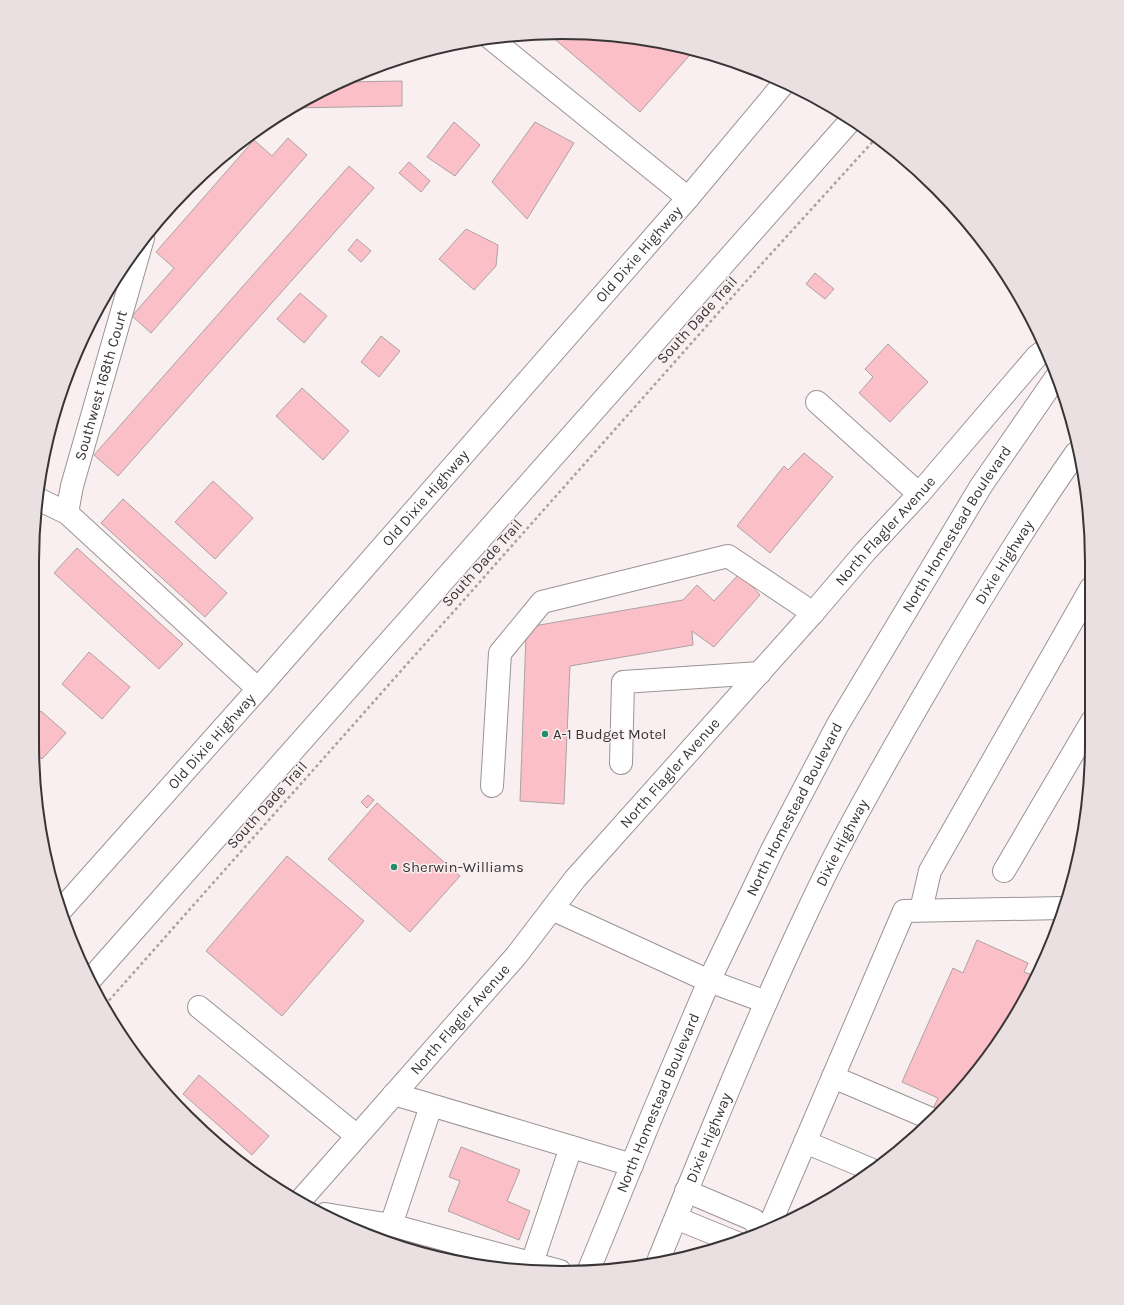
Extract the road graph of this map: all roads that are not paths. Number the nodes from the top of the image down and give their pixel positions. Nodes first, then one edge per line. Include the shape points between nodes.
1 (496, 43) edge
2 (781, 87) edge
3 (848, 124) edge
4 (688, 198) junction
5 (138, 257) edge
6 (1041, 353) edge
7 (1053, 382) edge
8 (817, 402) dead end
9 (1075, 459) edge
10 (918, 494) junction
11 (42, 501) edge
12 (67, 514) junction
13 (1085, 599) edge
14 (813, 613) junction
15 (760, 673) junction
16 (258, 688) junction
17 (1085, 733) edge
18 (621, 763) dead end
19 (492, 786) dead end
20 (1004, 871) dead end
21 (65, 905) edge
22 (1058, 908) edge
23 (552, 909) junction
24 (921, 910) junction
25 (94, 976) edge
26 (709, 981) junction
27 (766, 1002) junction
28 (199, 1007) dead end
29 (833, 1077) junction
30 (394, 1094) junction
31 (431, 1106) junction
32 (927, 1117) edge
33 (357, 1136) junction
34 (805, 1142) junction
35 (571, 1147) junction
36 (632, 1165) junction
37 (867, 1168) edge
38 (686, 1192) junction
39 (303, 1198) edge
40 (676, 1218) junction
41 (771, 1222) edge
42 (391, 1225) junction
43 (362, 1226) edge
44 (758, 1228) edge
45 (727, 1239) edge
46 (660, 1257) edge
47 (532, 1263) junction
48 (540, 1265) edge
49 (591, 1265) edge

1 - 4 main road
2 - 4 main road, Old Dixie Highway
3 - 25 main road
4 - 16 main road, Old Dixie Highway
5 - 12 main road, Southwest 168th Court via 72,486
6 - 10 main road, North Flagler Avenue
7 - 26 main road, North Homestead Boulevard via 981,486 837,726 773,848
8 - 10 main road
9 - 27 main road, Dixie Highway via 1047,494 897,742 824,876
10 - 14 main road, North Flagler Avenue
11 - 12 main road
12 - 16 main road
13 - 24 main road via 930,871
14 - 15 main road, North Flagler Avenue
14 - 19 main road via 728,556 542,602 500,653
15 - 18 main road via 623,682
15 - 23 main road, North Flagler Avenue
16 - 21 main road, Old Dixie Highway
17 - 20 main road
22 - 24 main road
23 - 26 main road
23 - 30 main road, North Flagler Avenue via 516,956
24 - 29 main road via 904,911
26 - 27 main road
26 - 36 main road, North Homestead Boulevard
27 - 38 main road, Dixie Highway
28 - 33 main road
29 - 32 main road
29 - 34 main road
30 - 31 main road
30 - 33 main road, North Flagler Avenue
31 - 35 main road
31 - 42 main road
33 - 39 main road, North Flagler Avenue
34 - 37 main road
34 - 41 main road
35 - 36 main road
35 - 47 main road
36 - 49 main road, North Homestead Boulevard
38 - 40 main road, Dixie Highway
38 - 44 main road via 754,1220
40 - 45 main road
40 - 46 main road, Dixie Highway
42 - 43 main road
42 - 47 main road
47 - 48 main road

